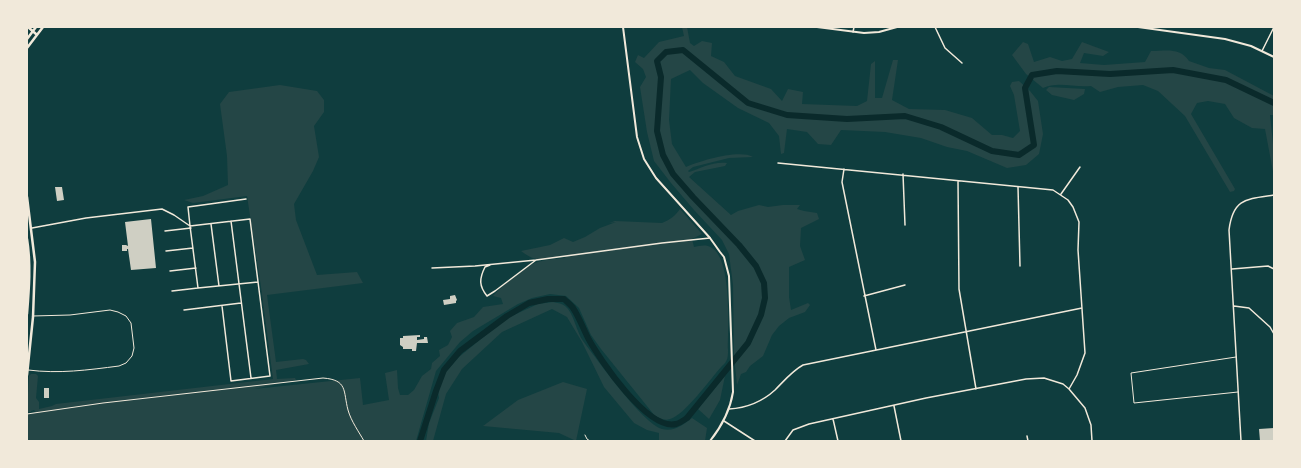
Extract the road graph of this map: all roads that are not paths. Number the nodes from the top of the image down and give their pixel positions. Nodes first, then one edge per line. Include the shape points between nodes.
1 (28, 27) edge
2 (36, 27) edge
3 (43, 27) edge
4 (623, 27) edge
5 (817, 27) edge
6 (854, 27) edge
7 (897, 27) edge
8 (935, 27) edge
9 (1138, 27) edge
10 (1274, 27) edge
11 (32, 32) junction
12 (853, 32) junction
13 (36, 34) junction
14 (27, 39) edge
15 (27, 48) edge
16 (1262, 51) junction
17 (1274, 57) edge
18 (962, 63) dead end
19 (778, 163) dead end
20 (1080, 167) dead end
21 (844, 169) junction
22 (902, 174) junction
23 (958, 181) junction
24 (1018, 187) junction
25 (1061, 194) junction
26 (1274, 195) edge
27 (27, 197) edge
28 (246, 199) dead end
29 (231, 221) junction
30 (211, 224) junction
31 (905, 225) dead end
32 (191, 227) junction
33 (32, 228) junction
34 (165, 231) dead end
35 (710, 238) junction
36 (27, 239) edge
37 (193, 248) junction
38 (166, 251) dead end
39 (536, 260) junction
40 (490, 265) junction
41 (1020, 266) dead end
42 (196, 268) junction
43 (432, 268) dead end
44 (1232, 269) junction
45 (1274, 269) edge
46 (170, 271) dead end
47 (258, 282) junction
48 (239, 284) junction
49 (219, 286) junction
50 (905, 286) dead end
51 (198, 288) junction
52 (172, 291) dead end
53 (864, 296) junction
54 (241, 303) junction
55 (222, 306) junction
56 (1234, 306) junction
57 (1082, 308) junction
58 (184, 310) dead end
59 (27, 314) edge
60 (33, 316) junction
61 (966, 331) junction
62 (1274, 334) edge
63 (876, 350) junction
64 (1237, 357) junction
65 (27, 370) edge
66 (27, 375) edge
67 (251, 378) junction
68 (976, 389) junction
69 (1069, 389) junction
70 (1239, 392) junction
71 (894, 406) junction
72 (729, 410) junction
73 (833, 419) junction
74 (724, 421) junction
75 (585, 435) dead end
76 (1027, 436) dead end
77 (590, 441) edge
78 (710, 441) edge
79 (755, 441) edge
80 (785, 441) edge
81 (838, 441) edge
82 (901, 441) edge
83 (1028, 441) edge
84 (1092, 441) edge
85 (1242, 441) edge

1 - 11 main road
2 - 11 main road
3 - 13 main road
4 - 35 street via 639,148 656,178
5 - 12 street
6 - 12 street
7 - 12 street via 879,32
8 - 18 street via 945,48
9 - 16 street via 1225,39
10 - 16 street
11 - 13 main road
11 - 14 main road
13 - 15 main road
16 - 17 street
19 - 21 street
20 - 25 street
21 - 22 street
21 - 53 street via 842,182
22 - 23 street
22 - 31 street
23 - 24 street
23 - 61 street via 959,289
24 - 25 street via 1053,190
24 - 41 street
25 - 57 street via 1073,207 1079,222
26 - 44 street via 1250,199 1238,205 1233,211 1229,230
27 - 33 main road
28 - 32 street via 188,207
29 - 30 street
29 - 47 street via 250,219
29 - 48 street
30 - 32 street
30 - 49 street
32 - 33 street via 162,209 86,218
32 - 34 street
32 - 37 street
33 - 60 main road via 35,262
35 - 39 street
35 - 72 street via 724,257 729,276 733,384
36 - 59 main road via 30,271
37 - 38 street
37 - 42 street
39 - 40 street
39 - 40 street via 487,296 479,281 485,267
40 - 43 street
42 - 46 street
42 - 51 street
44 - 45 street via 1268,266
44 - 56 street
47 - 48 street
47 - 67 street via 270,376
48 - 49 street
48 - 54 street
49 - 51 street
50 - 53 street
51 - 52 street
53 - 63 street
54 - 55 street
54 - 67 street
55 - 58 street
55 - 67 street via 231,381
56 - 62 street via 1249,308
56 - 64 street
57 - 61 street
57 - 69 street via 1085,353 1078,375
60 - 65 main road
60 - 65 lane via 110,310 118,312 126,316 131,323 134,348 132,356 119,366 63,373
61 - 63 street
61 - 68 street
63 - 72 street via 803,365 765,397 744,407
64 - 70 street
64 - 70 lane via 1131,373 1134,403
65 - 66 main road
68 - 69 street via 1044,378 1063,384
68 - 71 street
69 - 84 street via 1085,408 1091,425
70 - 85 street
71 - 73 street
71 - 82 street
72 - 74 street
73 - 80 street via 793,430
73 - 81 street
74 - 78 street
74 - 79 street
75 - 77 lane
76 - 83 street

